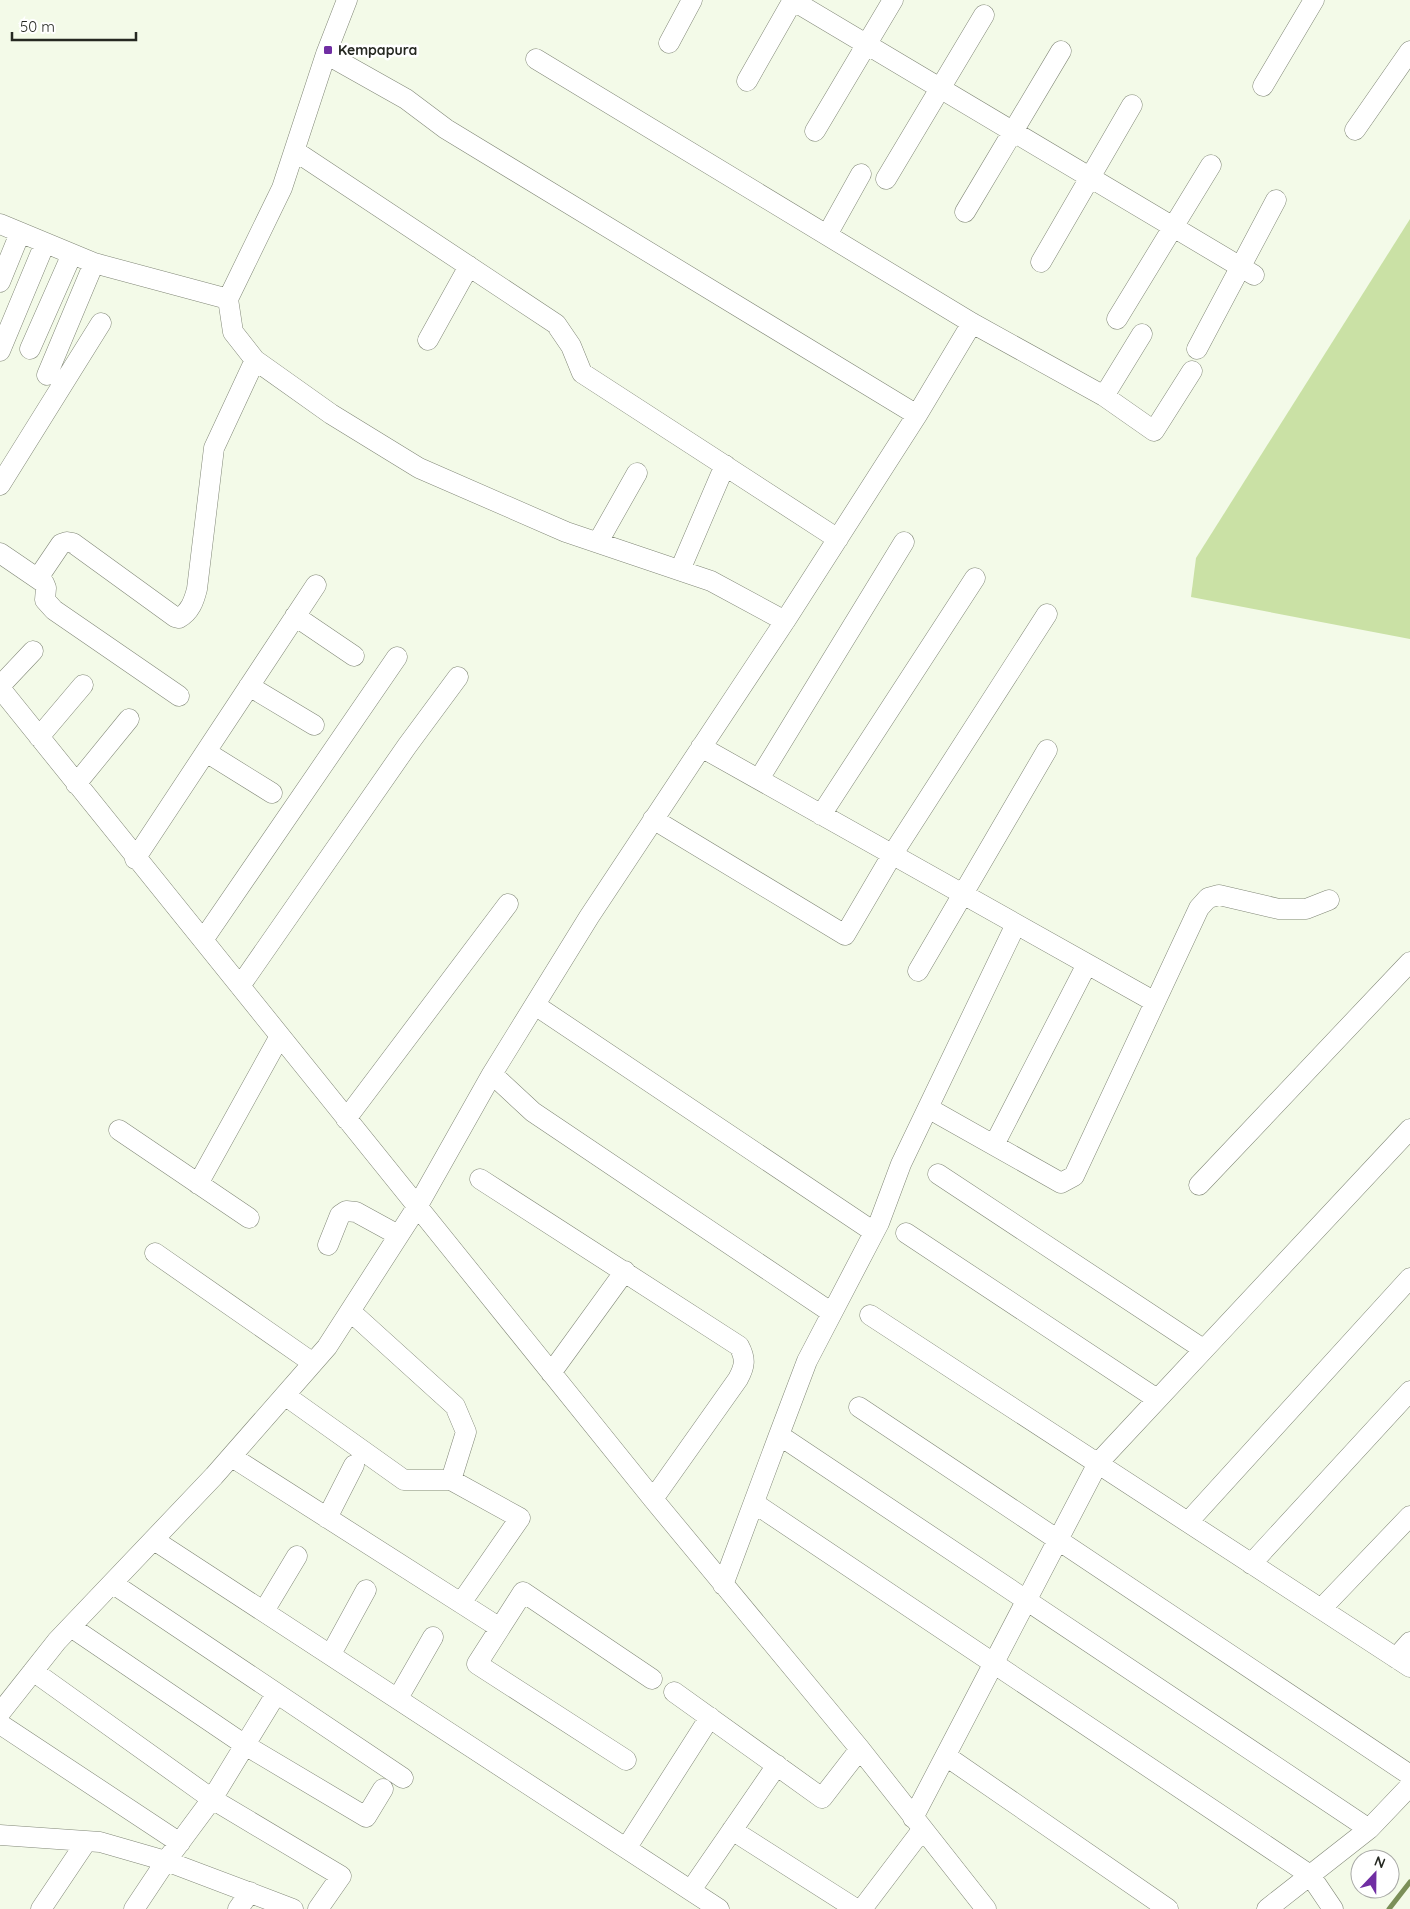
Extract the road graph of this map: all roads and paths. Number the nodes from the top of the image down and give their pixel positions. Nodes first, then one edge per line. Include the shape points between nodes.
1 (692, 0) edge
2 (792, 0) edge
3 (893, 0) edge
4 (1314, 0) edge
5 (350, 2) edge
6 (984, 15) dead end
7 (669, 43) dead end
8 (867, 45) junction
9 (1061, 51) dead end
10 (1410, 51) edge
11 (326, 54) junction
12 (536, 59) dead end
13 (747, 81) dead end
14 (1263, 86) dead end
15 (939, 88) junction
16 (1132, 105) dead end
17 (1355, 130) dead end
18 (815, 131) dead end
19 (1013, 132) junction
20 (295, 151) junction
21 (1210, 165) dead end
22 (861, 174) dead end
23 (1090, 177) junction
24 (886, 179) dead end
25 (1276, 200) dead end
26 (965, 212) dead end
27 (0, 224) edge
28 (1173, 227) junction
29 (20, 232) junction
30 (827, 235) junction
31 (45, 243) junction
32 (72, 254) junction
33 (1041, 262) dead end
34 (94, 263) junction
35 (469, 266) junction
36 (1247, 271) junction
37 (0, 282) edge
38 (228, 299) junction
39 (1117, 319) dead end
40 (101, 323) dead end
41 (972, 323) junction
42 (1142, 334) dead end
43 (428, 340) dead end
44 (30, 349) dead end
45 (1197, 349) dead end
46 (0, 351) edge
47 (255, 360) junction
48 (1192, 371) dead end
49 (47, 374) dead end
50 (1104, 396) junction
51 (917, 415) junction
52 (725, 465) junction
53 (637, 473) dead end
54 (0, 485) edge
55 (838, 539) junction
56 (598, 542) junction
57 (904, 542) dead end
58 (0, 553) edge
59 (680, 570) junction
60 (38, 578) junction
61 (975, 578) dead end
62 (316, 585) dead end
63 (1047, 614) dead end
64 (295, 616) junction
65 (785, 621) junction
66 (33, 651) dead end
67 (354, 656) dead end
68 (397, 656) dead end
69 (458, 677) dead end
70 (83, 685) dead end
71 (249, 686) junction
72 (0, 687) edge
73 (179, 696) dead end
74 (129, 719) dead end
75 (314, 725) dead end
76 (39, 737) junction
77 (701, 747) junction
78 (1047, 750) dead end
79 (206, 752) junction
80 (759, 780) junction
81 (76, 784) junction
82 (272, 793) dead end
83 (821, 815) junction
84 (653, 819) junction
85 (892, 855) junction
86 (136, 859) junction
87 (962, 894) junction
88 (1329, 900) dead end
89 (508, 904) dead end
90 (1016, 924) junction
91 (203, 940) junction
92 (1410, 962) edge
93 (1087, 964) junction
94 (918, 971) dead end
95 (240, 986) junction
96 (1155, 1002) junction
97 (535, 1005) junction
98 (280, 1036) junction
99 (492, 1074) junction
100 (928, 1108) junction
101 (346, 1119) junction
102 (1410, 1129) edge
103 (119, 1130) dead end
104 (994, 1145) junction
105 (938, 1174) dead end
106 (480, 1179) dead end
107 (198, 1184) junction
108 (1199, 1185) dead end
109 (416, 1207) junction
110 (249, 1218) dead end
111 (874, 1232) junction
112 (906, 1233) dead end
113 (398, 1235) junction
114 (328, 1245) dead end
115 (155, 1252) dead end
116 (625, 1271) junction
117 (1410, 1278) edge
118 (350, 1312) junction
119 (832, 1313) junction
120 (870, 1315) dead end
121 (1203, 1349) junction
122 (313, 1363) junction
123 (552, 1373) junction
124 (1410, 1391) edge
125 (286, 1396) junction
126 (1157, 1399) junction
127 (859, 1407) dead end
128 (779, 1435) junction
129 (232, 1457) junction
130 (1098, 1463) junction
131 (354, 1465) dead end
132 (451, 1480) junction
133 (653, 1499) junction
134 (754, 1503) junction
135 (1410, 1516) edge
136 (327, 1518) junction
137 (1188, 1522) junction
138 (154, 1540) junction
139 (1059, 1540) junction
140 (298, 1556) dead end
141 (1251, 1564) junction
142 (112, 1583) junction
143 (723, 1586) junction
144 (366, 1590) dead end
145 (1027, 1601) junction
146 (461, 1603) junction
147 (1321, 1609) junction
148 (264, 1611) junction
149 (70, 1626) junction
150 (500, 1628) junction
151 (434, 1637) dead end
152 (1410, 1642) edge
153 (331, 1654) junction
154 (1403, 1662) edge
155 (994, 1663) junction
156 (33, 1671) junction
157 (652, 1679) dead end
158 (674, 1692) dead end
159 (276, 1694) junction
160 (398, 1698) junction
161 (0, 1714) edge
162 (710, 1718) junction
163 (0, 1724) edge
164 (245, 1745) junction
165 (860, 1749) junction
166 (946, 1756) junction
167 (626, 1760) dead end
168 (777, 1765) junction
169 (1410, 1775) edge
170 (404, 1778) dead end
171 (1410, 1786) edge
172 (383, 1789) dead end
173 (212, 1799) junction
174 (918, 1824) junction
175 (732, 1830) junction
176 (1369, 1830) junction
177 (0, 1835) edge
178 (86, 1842) junction
179 (180, 1843) junction
180 (627, 1847) junction
181 (166, 1861) junction
182 (1310, 1875) junction
183 (691, 1890) junction
184 (250, 1892) junction
185 (41, 1909) edge
186 (134, 1909) edge
187 (238, 1909) edge
188 (293, 1909) edge
189 (318, 1909) edge
190 (719, 1909) edge
191 (856, 1909) edge
192 (862, 1909) edge
193 (986, 1909) edge
194 (1168, 1909) edge
195 (1267, 1909) edge
196 (1333, 1909) edge

1 - 7 street
2 - 8 street
2 - 13 street
3 - 8 street
4 - 14 street
5 - 11 street
6 - 15 street
8 - 15 street
8 - 18 street
9 - 19 street
10 - 17 street
11 - 20 street
11 - 51 street via 406,99 446,129
12 - 30 street
15 - 19 street
15 - 24 street
16 - 23 street
19 - 23 street
19 - 26 street
20 - 35 street
20 - 38 street via 282,188
21 - 28 street
22 - 30 street
23 - 28 street
23 - 33 street
25 - 36 street
27 - 29 street
28 - 36 street
28 - 39 street
29 - 31 street
29 - 37 street
30 - 41 street
31 - 32 street
31 - 46 street
32 - 34 street
32 - 44 street
34 - 38 street
34 - 49 street
35 - 43 street
35 - 52 street via 556,324 571,346 582,373
36 - 45 street
38 - 47 street via 233,332
40 - 54 street
41 - 50 street
41 - 51 street
42 - 50 street
47 - 56 street via 331,414 419,468 566,532
47 - 60 street via 214,448 197,589 194,601 184,615 175,617 73,543 62,544
48 - 50 street via 1154,432
51 - 55 street
52 - 55 street
52 - 59 street
53 - 56 street
55 - 65 street
56 - 59 street
57 - 80 street
58 - 60 street
59 - 65 street via 711,581
60 - 73 street via 46,588 45,600 54,610
61 - 83 street
62 - 64 street
63 - 85 street
64 - 67 street
64 - 71 street
65 - 77 street
66 - 72 street
68 - 91 street
69 - 95 street
70 - 76 street
71 - 75 street
71 - 79 street
72 - 76 street
74 - 81 street
76 - 81 street
77 - 80 street
77 - 84 street
78 - 87 street
79 - 82 street
79 - 86 street
80 - 83 street
81 - 86 street
83 - 85 street
84 - 85 street via 845,935
84 - 97 street
85 - 87 street
86 - 91 street
87 - 90 street
87 - 94 street
88 - 96 street via 1306,910 1278,909 1219,895 1208,898 1199,908
89 - 101 street
90 - 93 street
90 - 100 street
91 - 95 street
92 - 108 street
93 - 96 street
93 - 104 street
95 - 98 street
96 - 104 street via 1074,1176 1061,1183
97 - 99 street
97 - 111 street
98 - 101 street
98 - 107 street
99 - 109 street
99 - 119 street via 533,1112
100 - 104 street
100 - 111 street
101 - 109 street
102 - 121 street
103 - 107 street
105 - 121 street
106 - 116 street
107 - 110 street
109 - 113 street
109 - 123 street
111 - 119 street
112 - 126 street
113 - 114 street via 356,1212 346,1211 340,1215
113 - 118 street
115 - 122 street
116 - 123 street
116 - 133 street via 739,1346 745,1357 738,1379
117 - 137 street
118 - 122 street
118 - 132 street via 455,1406 466,1432
119 - 128 street via 807,1361
120 - 130 street
121 - 126 street
122 - 125 street
123 - 133 street
124 - 141 street
125 - 129 street
125 - 132 street via 404,1480
126 - 130 street
127 - 139 street
128 - 134 street
128 - 145 street
129 - 136 street
129 - 138 street
130 - 137 street
130 - 139 street
131 - 136 street
132 - 146 street via 520,1518
133 - 143 street
134 - 143 street
134 - 155 street
135 - 147 street
136 - 146 street
137 - 141 street
138 - 142 street
138 - 148 street
139 - 145 street
139 - 169 street
140 - 148 street
141 - 147 street
142 - 149 street
142 - 159 street
143 - 165 street
144 - 153 street
145 - 155 street
145 - 176 street
146 - 150 street
147 - 154 street
148 - 153 street
149 - 156 street
149 - 164 street
150 - 157 street via 523,1592
150 - 167 street via 477,1664
151 - 160 street
152 - 154 street
153 - 160 street
155 - 166 street
155 - 182 street
156 - 161 street
156 - 173 street
158 - 162 street
159 - 164 street
159 - 170 street
160 - 180 street
162 - 168 street
162 - 180 street
163 - 179 street
164 - 172 street via 366,1817
164 - 173 street
165 - 168 street via 822,1798
165 - 174 street
166 - 174 street
166 - 194 street
168 - 175 street
171 - 176 street
173 - 179 street
173 - 189 street via 341,1876
174 - 192 street
174 - 193 street
175 - 183 street
175 - 191 street
176 - 182 street
177 - 178 street
178 - 181 street via 100,1842
178 - 185 street
179 - 181 street
180 - 183 street
181 - 184 street
181 - 186 street
182 - 195 street
182 - 196 street
183 - 190 street
184 - 187 street
184 - 188 street

